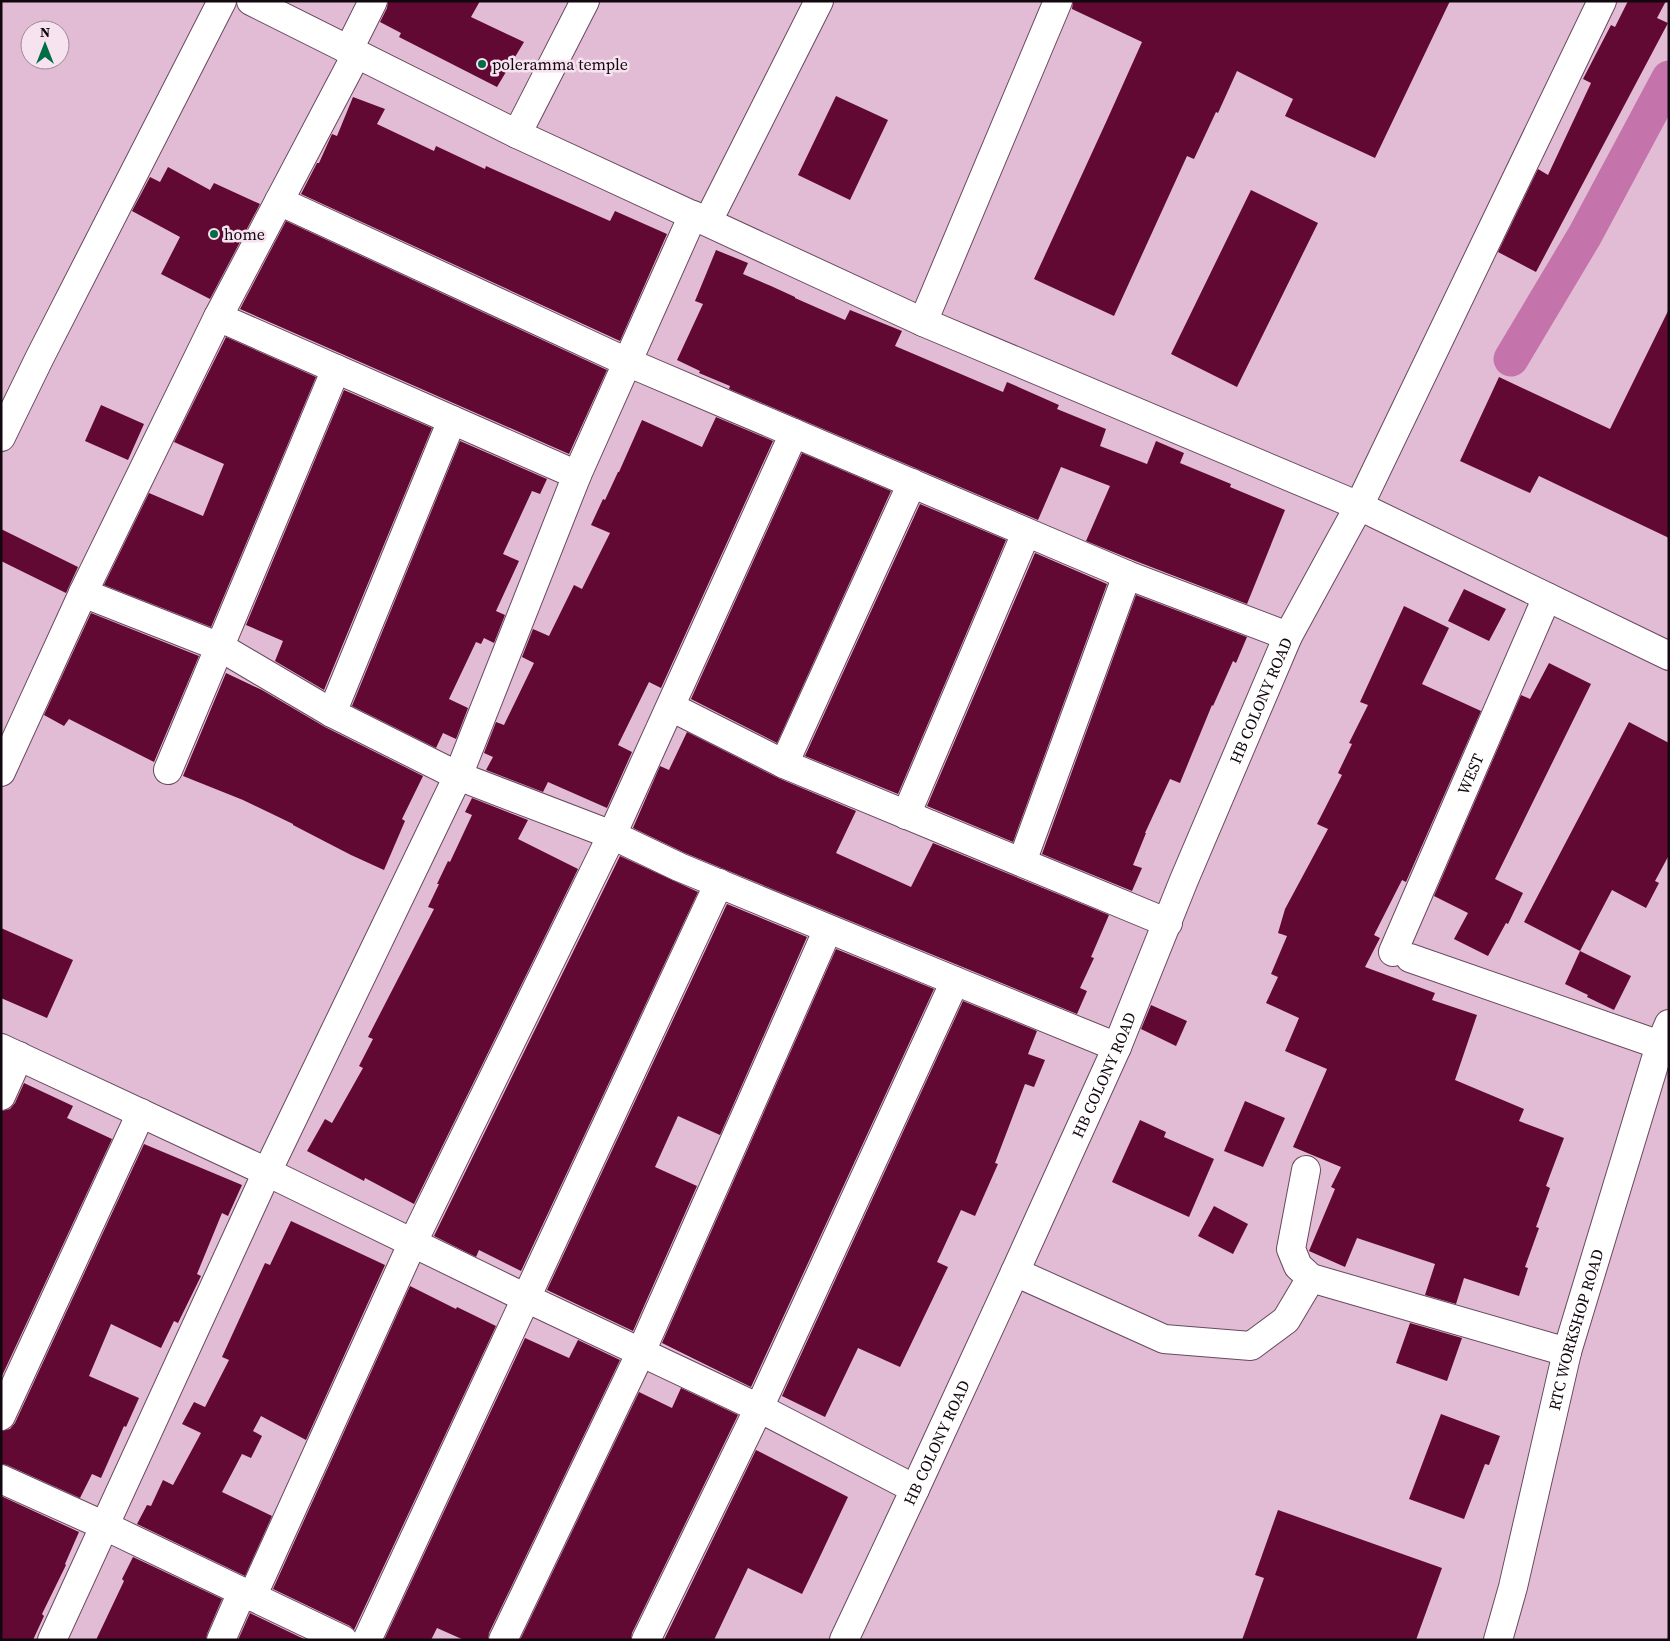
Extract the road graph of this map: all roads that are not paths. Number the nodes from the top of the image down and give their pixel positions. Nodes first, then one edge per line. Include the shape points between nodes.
1 (222, 1) edge
2 (251, 1) edge
3 (373, 1) edge
4 (585, 1) edge
5 (819, 1) edge
6 (1058, 1) edge
7 (1602, 1) edge
8 (352, 53) junction
9 (517, 134) junction
10 (279, 201) junction
11 (701, 218) junction
12 (218, 318) junction
13 (923, 322) junction
14 (627, 362) junction
15 (336, 369) junction
16 (452, 420) junction
17 (794, 433) junction
18 (1, 437) edge
19 (577, 475) junction
20 (912, 483) junction
21 (1359, 506) junction
22 (1026, 533) junction
23 (1127, 575) junction
24 (83, 593) junction
25 (1547, 597) junction
26 (1288, 636) junction
27 (220, 648) junction
28 (1669, 656) edge
29 (671, 707) junction
30 (332, 713) junction
31 (784, 764) junction
32 (168, 770) dead end
33 (1, 772) edge
34 (458, 776) junction
35 (906, 815) junction
36 (612, 835) junction
37 (1022, 862) junction
38 (719, 883) junction
39 (1168, 923) junction
40 (828, 929) junction
41 (955, 981) junction
42 (1664, 1034) edge
43 (1117, 1047) junction
44 (10, 1052) edge
45 (1, 1096) edge
46 (142, 1113) junction
47 (1306, 1170) dead end
48 (268, 1172) junction
49 (413, 1242) junction
50 (1016, 1272) junction
51 (1311, 1278) junction
52 (526, 1298) junction
53 (641, 1352) junction
54 (1568, 1352) junction
55 (759, 1408) junction
56 (1, 1416) edge
57 (1, 1479) edge
58 (915, 1489) junction
59 (105, 1526) junction
60 (247, 1594) junction
61 (52, 1640) edge
62 (221, 1640) edge
63 (343, 1640) edge
64 (367, 1640) edge
65 (503, 1640) edge
66 (646, 1640) edge
67 (844, 1640) edge
68 (1498, 1640) edge

1 - 18 street
2 - 8 street
3 - 8 street
4 - 9 street
5 - 11 street
6 - 13 street
7 - 21 street, HB COLONY ROAD
8 - 9 street
8 - 10 street
9 - 11 street
10 - 12 street
10 - 14 street
11 - 13 street
11 - 14 street
12 - 15 street
12 - 24 street
13 - 21 street
14 - 17 street
14 - 19 street
15 - 16 street
15 - 27 street
16 - 19 street
16 - 30 street
17 - 20 street
17 - 29 street
19 - 34 street
20 - 22 street
20 - 31 street
21 - 25 street
21 - 26 street, HB COLONY ROAD
22 - 23 street
22 - 35 street
23 - 26 street
23 - 37 street
24 - 27 street
24 - 33 street
25 - 28 street
25 - 42 street, WEST via 1402,955
26 - 39 street, HB COLONY ROAD
27 - 30 street
27 - 32 street
29 - 31 street
29 - 36 street
30 - 34 street
31 - 35 street
34 - 36 street
34 - 48 street
35 - 37 street
36 - 38 street
36 - 49 street
37 - 39 street
38 - 40 street
38 - 52 street
39 - 43 street, HB COLONY ROAD
40 - 41 street
40 - 53 street
41 - 43 street
41 - 55 street
42 - 54 street, RTC WORKSHOP ROAD
43 - 50 street, HB COLONY ROAD
44 - 45 street
44 - 46 street
46 - 48 street
46 - 56 street
47 - 51 street via 1291,1249 1298,1266
48 - 49 street
48 - 59 street
49 - 52 street
49 - 60 street
50 - 51 street via 1164,1339 1251,1346 1286,1320
50 - 58 street, HB COLONY ROAD
51 - 54 street
52 - 53 street
52 - 64 street
53 - 55 street
53 - 65 street
54 - 68 street, RTC WORKSHOP ROAD
55 - 58 street
55 - 66 street
57 - 59 street
58 - 67 street, HB COLONY ROAD
59 - 60 street
59 - 61 street
60 - 62 street
60 - 63 street

